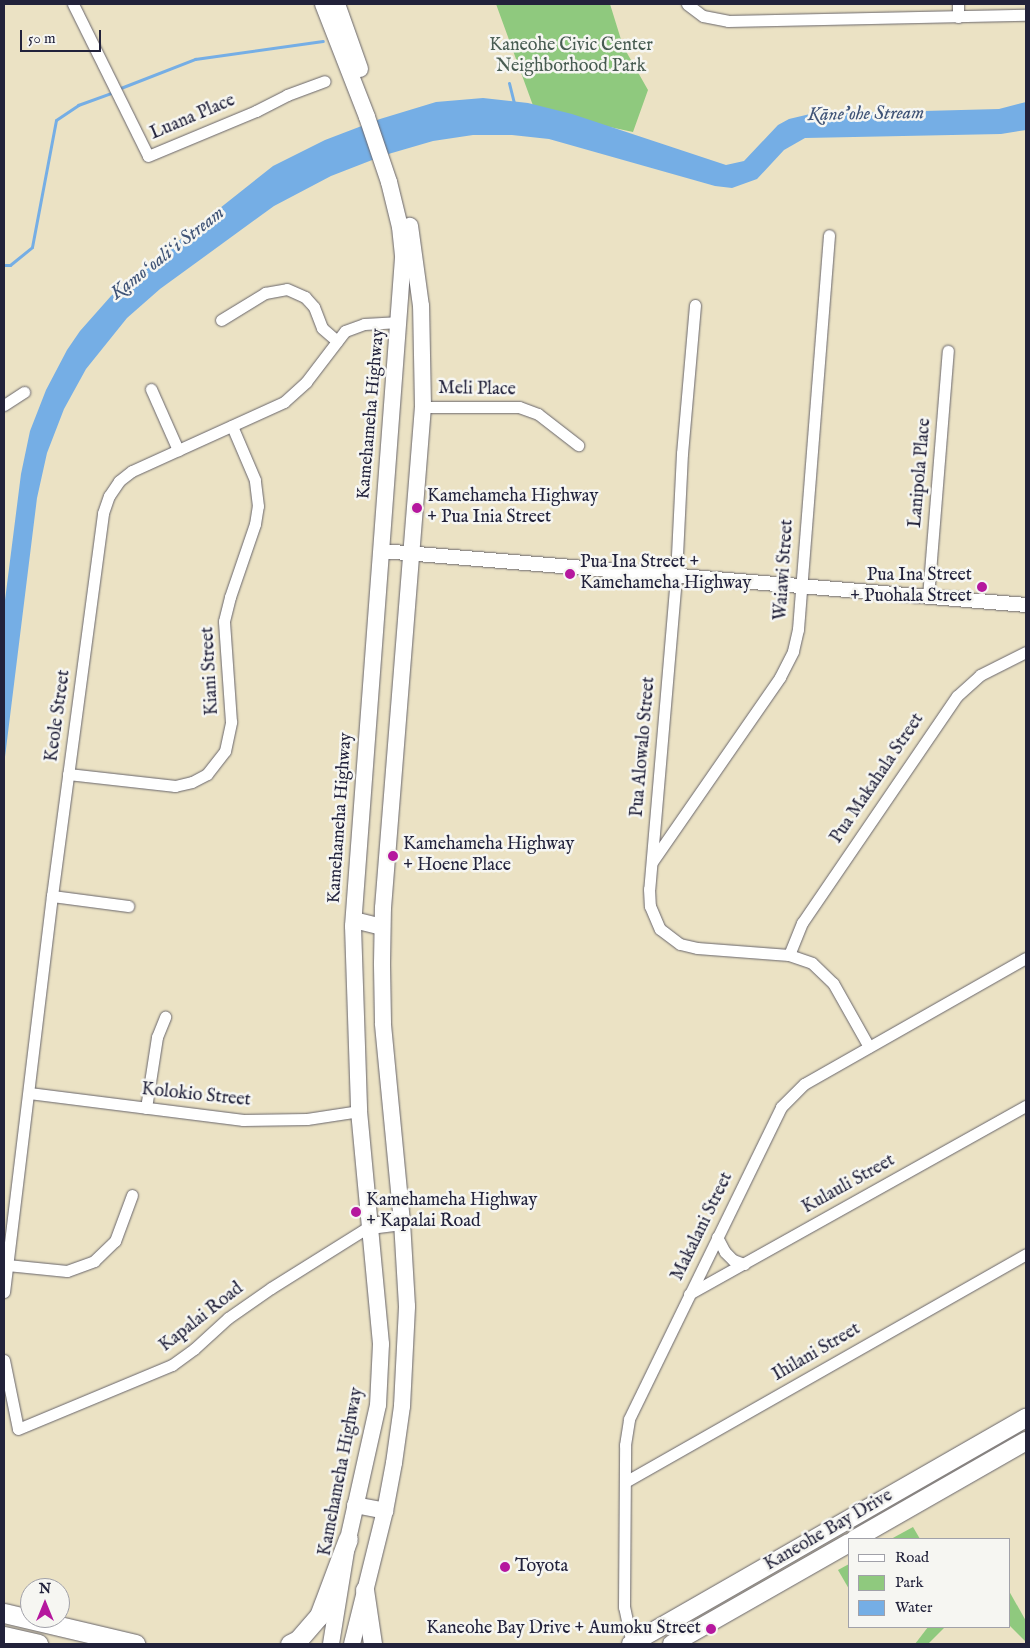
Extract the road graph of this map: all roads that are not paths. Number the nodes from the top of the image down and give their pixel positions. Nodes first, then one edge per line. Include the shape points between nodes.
1 (72, 4) edge
2 (323, 4) edge
3 (337, 4) edge
4 (687, 4) edge
5 (958, 4) edge
6 (1026, 15) edge
7 (958, 17) junction
8 (325, 81) dead end
9 (372, 115) junction
10 (388, 163) junction
11 (828, 236) dead end
12 (695, 305) dead end
13 (221, 320) dead end
14 (400, 322) junction
15 (422, 327) junction
16 (337, 341) junction
17 (948, 351) dead end
18 (151, 389) dead end
19 (24, 392) dead end
20 (4, 405) edge
21 (423, 407) junction
22 (232, 426) junction
23 (578, 445) dead end
24 (178, 450) junction
25 (382, 551) junction
26 (412, 554) junction
27 (676, 577) junction
28 (800, 586) junction
29 (928, 597) junction
30 (1026, 605) edge
31 (1026, 652) edge
32 (68, 774) junction
33 (651, 863) junction
34 (52, 896) junction
35 (128, 906) dead end
36 (354, 920) junction
37 (382, 928) junction
38 (789, 955) junction
39 (1026, 958) edge
40 (165, 1017) dead end
41 (868, 1048) junction
42 (29, 1093) junction
43 (1026, 1106) edge
44 (146, 1108) junction
45 (359, 1111) junction
46 (132, 1195) dead end
47 (402, 1222) junction
48 (370, 1226) junction
49 (717, 1237) junction
50 (1026, 1254) edge
51 (744, 1264) junction
52 (7, 1265) junction
53 (4, 1292) edge
54 (690, 1294) junction
55 (4, 1360) edge
56 (1026, 1418) edge
57 (1026, 1441) edge
58 (625, 1482) junction
59 (355, 1505) junction
60 (385, 1511) junction
61 (857, 1538) edge
62 (348, 1539) junction
63 (848, 1544) edge
64 (366, 1590) junction
65 (4, 1614) edge
66 (4, 1636) edge
67 (38, 1644) edge
68 (135, 1644) edge
69 (290, 1644) edge
70 (330, 1644) edge
71 (352, 1644) edge
72 (373, 1644) edge
73 (632, 1644) edge
74 (672, 1644) edge

1 - 8 street, Luana Place via 148,156
2 - 9 main road, Kamehameha Highway
3 - 9 main road, Kamehameha Highway
4 - 7 street via 703,16 728,21
5 - 7 street
6 - 7 street
9 - 10 main road, Kamehameha Highway
10 - 14 main road, Kamehameha Highway via 402,240
10 - 15 main road, Kamehameha Highway via 413,244
11 - 28 street, Waiawi Street
12 - 27 street, Pua Alowalo Street via 682,453
13 - 16 street via 265,293 286,289 300,293 310,302 322,328
14 - 15 main road
14 - 16 street, Keole Street via 356,326 340,335
14 - 25 main road, Kamehameha Highway
15 - 21 main road, Kamehameha Highway
16 - 22 street, Keole Street via 292,395
17 - 29 street, Lanipola Place
18 - 24 street
19 - 20 street
21 - 23 street, Meli Place via 520,407 538,414
21 - 26 main road, Kamehameha Highway
22 - 24 street, Keole Street
22 - 32 street, Kiani Street via 255,480 258,506 224,621 231,722 225,751 207,774 175,786
24 - 32 street, Keole Street via 125,476 106,504
25 - 26 street
25 - 36 main road, Kamehameha Highway
26 - 27 street
26 - 37 main road, Kamehameha Highway
27 - 28 street
27 - 33 street, Pua Alowalo Street
28 - 29 street
28 - 33 street, Waiawi Street via 796,640 785,670
29 - 30 street
31 - 38 street, Pua Makahala Street via 980,675 956,696 802,923
32 - 34 street, Keole Street
33 - 38 street, Pua Alowalo Street via 649,898 652,914 660,929 673,940 696,948
34 - 35 street
34 - 42 street, Keole Street
36 - 37 main road
36 - 45 main road, Kamehameha Highway
37 - 47 main road, Kamehameha Highway via 383,1023
38 - 41 street, Pua Alowalo Street via 812,963 827,976
39 - 41 street, Makalani Street
40 - 44 street via 157,1037
41 - 49 street, Makalani Street via 804,1084 788,1098
42 - 44 street, Kolokio Street
42 - 52 street, Keole Street
43 - 51 street, Kulauli Street
44 - 45 street, Kolokio Street via 262,1120
45 - 48 main road, Kamehameha Highway
46 - 52 street via 115,1241 94,1262 67,1271
47 - 48 main road
47 - 60 main road, Kamehameha Highway via 407,1306 402,1406
48 - 55 street, Kapalai Road via 270,1288 172,1365 18,1429
48 - 59 main road, Kamehameha Highway via 381,1344 378,1405
49 - 51 street via 725,1252
49 - 54 street, Makalani Street
50 - 58 street, Ihilani Street
51 - 54 street, Kulauli Street
52 - 53 street, Keole Street
54 - 58 street, Makalani Street via 629,1419
56 - 73 main road, Kaneohe Bay Drive
57 - 61 main road, Kaneohe Bay Drive
58 - 73 street, Makalani Street via 624,1607
59 - 60 main road
59 - 62 main road, Kamehameha Highway
60 - 64 main road, Kamehameha Highway
62 - 69 highway via 319,1616 298,1640
62 - 70 main road, Kamehameha Highway
63 - 74 main road, Kaneohe Bay Drive
64 - 71 main road, Kamehameha Highway
64 - 72 main road
65 - 68 highway
66 - 67 highway

